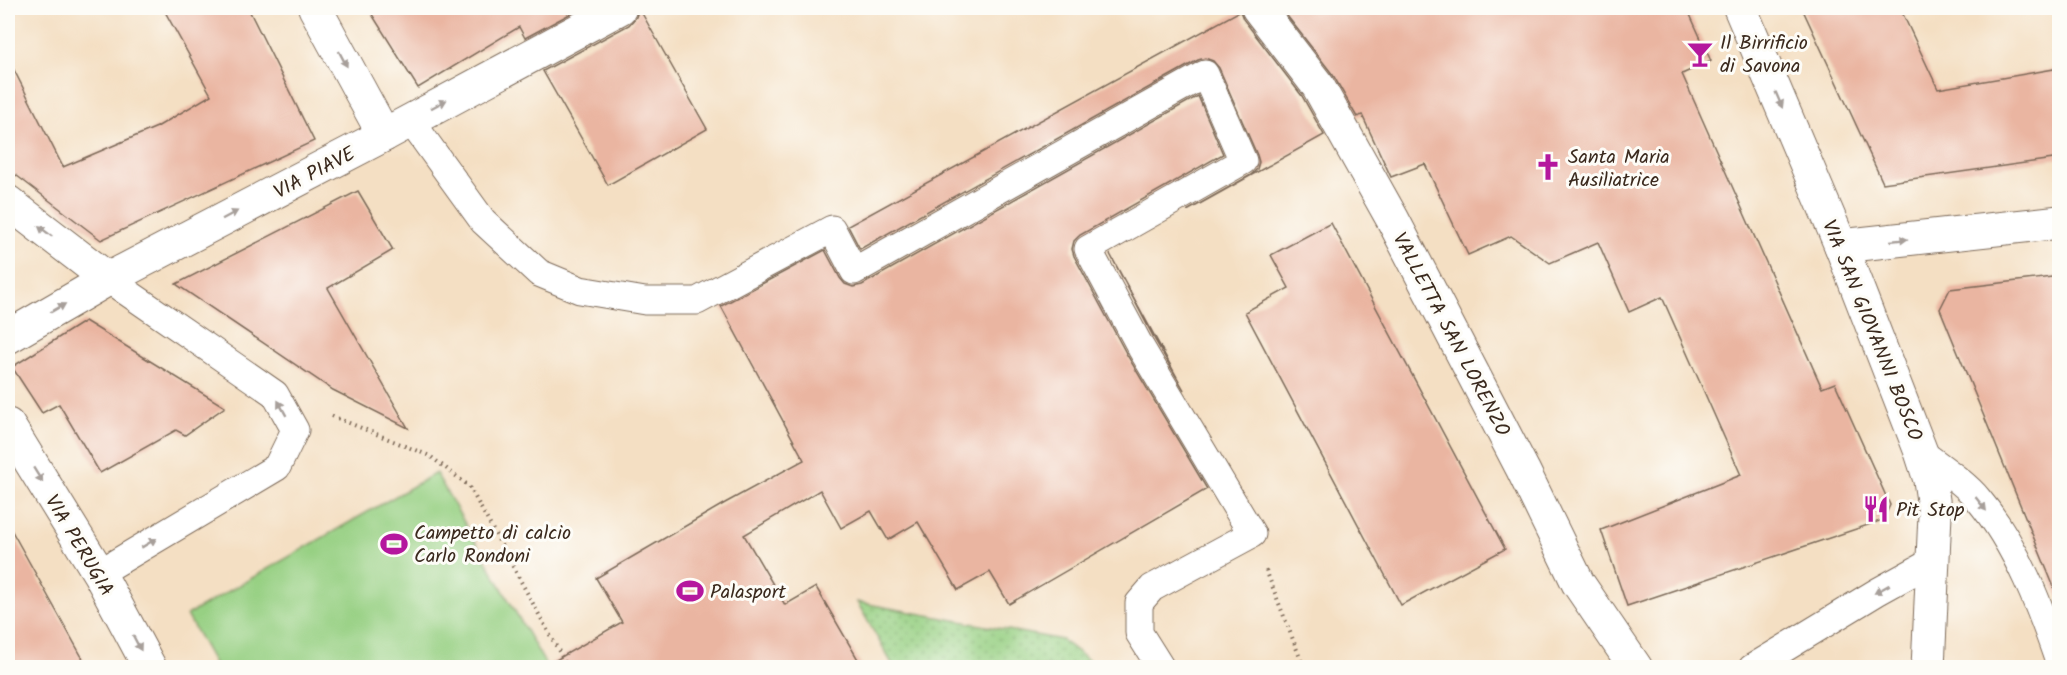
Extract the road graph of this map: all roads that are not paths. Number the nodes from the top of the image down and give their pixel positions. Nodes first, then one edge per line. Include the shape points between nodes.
1 (315, 8) edge
2 (620, 8) edge
3 (1258, 8) edge
4 (1740, 8) edge
5 (397, 127) junction
6 (8, 202) edge
7 (2060, 222) edge
8 (1841, 246) junction
9 (108, 279) junction
10 (8, 337) edge
11 (8, 425) edge
12 (1922, 452) junction
13 (1933, 561) junction
14 (99, 573) junction
15 (1781, 658) edge
16 (2060, 665) edge
17 (150, 668) edge
18 (1161, 668) edge
19 (1636, 668) edge
20 (1752, 668) edge
21 (1928, 668) edge

1 -> 5 street
5 -> 2 street, VIA PIAVE
3 - 19 street, VALLETTA SAN LORENZO via 1318,86 1393,220 1578,583
4 -> 8 street, VIA SAN GIOVANNI BOSCO
9 -> 5 street, VIA PIAVE
5 - 18 lane via 483,221 539,273 591,292 645,301 697,301 832,229 854,271 1205,74 1243,160 1088,249 1141,348 1252,534 1152,588 1139,603 1139,633
9 -> 6 street
8 -> 7 street
8 - 12 street, VIA SAN GIOVANNI BOSCO
10 -> 9 street, VIA PIAVE
14 -> 9 lane via 277,467 295,430 275,394
11 -> 14 street, VIA PERUGIA
12 - 13 street, VIA SAN GIOVANNI BOSCO via 1935,514
12 -> 16 lane via 1977,498 2006,538 2043,615
13 -> 15 lane via 1877,592
13 - 21 street, VIA SAN GIOVANNI BOSCO
14 -> 17 street, VIA PERUGIA
15 - 20 lane

